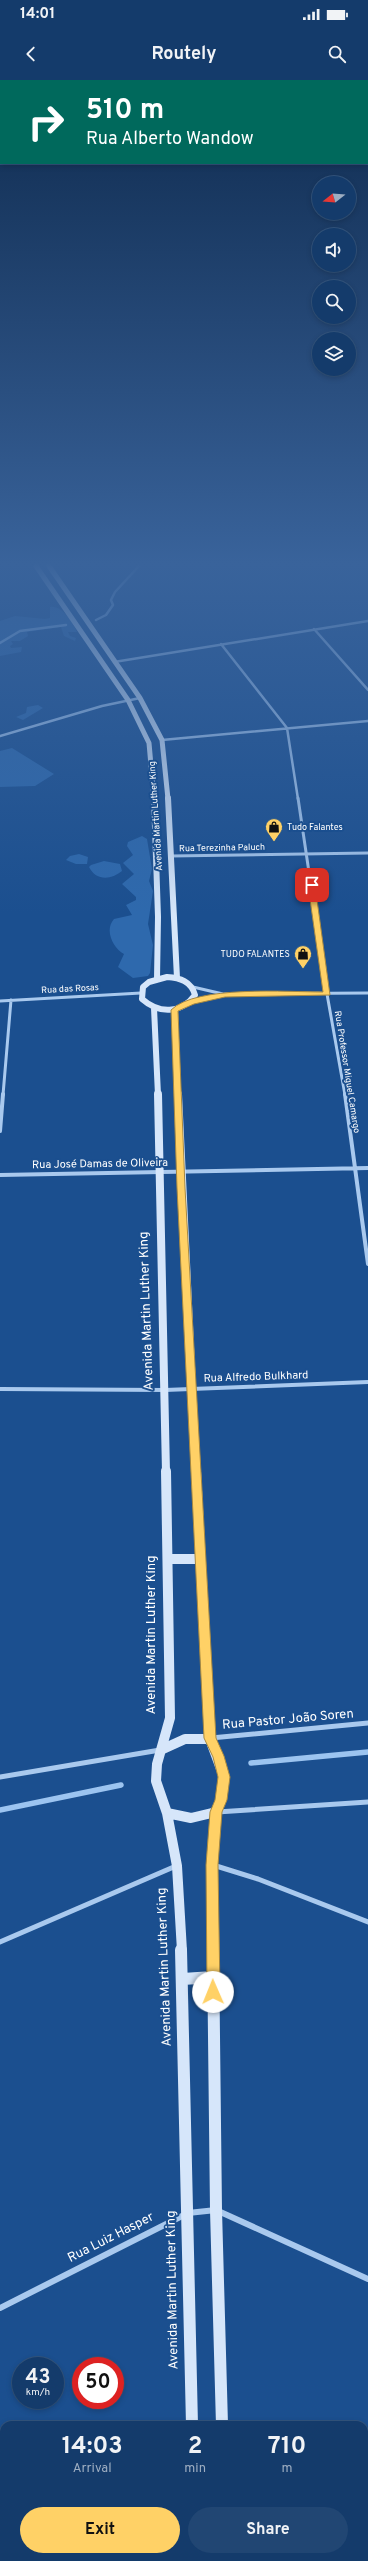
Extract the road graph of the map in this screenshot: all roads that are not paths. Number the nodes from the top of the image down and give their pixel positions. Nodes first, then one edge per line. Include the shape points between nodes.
1 (115, 682) edge
2 (128, 682) edge
3 (251, 682) edge
4 (361, 682) edge
5 (368, 690) edge
6 (140, 698) junction
7 (128, 700) junction
8 (368, 721) edge
9 (287, 728) junction
10 (0, 736) edge
11 (162, 740) junction
12 (153, 770) junction
13 (167, 770) junction
14 (307, 853) junction
15 (368, 853) edge
16 (171, 856) junction
17 (157, 978) junction
18 (177, 978) junction
19 (193, 988) junction
20 (141, 993) junction
21 (368, 993) edge
22 (225, 994) junction
23 (327, 994) junction
24 (11, 1000) junction
25 (0, 1001) edge
26 (192, 1002) junction
27 (154, 1008) junction
28 (175, 1010) junction
29 (0, 1131) edge
30 (354, 1168) junction
31 (368, 1168) edge
32 (181, 1172) junction
33 (158, 1173) junction
34 (0, 1175) edge
35 (368, 1264) edge
36 (368, 1382) edge
37 (0, 1389) edge
38 (191, 1389) junction
39 (165, 1390) junction
40 (168, 1559) junction
41 (200, 1559) junction
42 (368, 1723) edge
43 (210, 1738) junction
44 (162, 1749) junction
45 (0, 1777) edge
46 (368, 1802) edge
47 (216, 1812) junction
48 (167, 1813) junction
49 (212, 1865) junction
50 (177, 1866) junction
51 (368, 1922) edge
52 (0, 1942) edge
53 (213, 1977) junction
54 (183, 1979) junction
55 (216, 2210) junction
56 (188, 2213) junction
57 (368, 2279) edge
58 (0, 2308) edge
59 (192, 2421) edge
60 (222, 2421) edge

1 - 7 main road, Avenida Martin Luther King
2 - 6 main road, Avenida Martin Luther King
3 - 9 street, Rua Professor Miguel Camargo
4 - 5 street
6 - 7 street
6 - 11 main road, Avenida Martin Luther King
7 - 10 street
7 - 12 main road, Avenida Martin Luther King via 149,743
8 - 9 street
9 - 11 street
9 - 14 street, Rua Professor Miguel Camargo
11 - 13 main road, Avenida Martin Luther King
12 - 13 main road
12 - 17 main road, Avenida Martin Luther King via 158,917
13 - 16 main road, Avenida Martin Luther King
14 - 15 street, Rua Terezinha Paluch
14 - 16 street, Rua Terezinha Paluch
14 - 23 street, Rua Professor Miguel Camargo
16 - 18 main road, Avenida Martin Luther King
17 - 18 main road
17 - 20 main road via 149,982
18 - 19 main road
19 - 22 street
19 - 26 main road via 195,995
20 - 24 street, Rua das Rosas
20 - 27 main road via 146,1004
21 - 23 street
22 - 23 street
22 - 26 street
23 - 30 street, Rua Professor Miguel Camargo via 348,1110
24 - 25 street, Rua das Rosas
24 - 29 street
26 - 28 main road
27 - 28 main road
27 - 33 main road, Avenida Martin Luther King
28 - 32 main road
30 - 31 street, Rua José Damas de Oliveira
30 - 32 street, Rua José Damas de Oliveira
30 - 35 street, Rua Professor Miguel Camargo
32 - 33 street, Rua José Damas de Oliveira
32 - 38 main road
33 - 34 street, Rua José Damas de Oliveira
33 - 39 main road, Avenida Martin Luther King
36 - 38 street, Rua Alfredo Bulkhard
37 - 39 street, Rua Alfredo Bulkhard
38 - 39 street, Rua Alfredo Bulkhard
38 - 41 main road
39 - 40 main road, Avenida Martin Luther King
40 - 41 main road
40 - 44 main road, Avenida Martin Luther King via 170,1718
41 - 43 main road
42 - 43 street, Rua Pastor João Soren
43 - 44 main road via 185,1739
43 - 47 main road via 224,1777 221,1800
44 - 45 street
44 - 48 main road, Avenida Martin Luther King via 157,1764 156,1781
46 - 47 street
47 - 48 main road via 191,1818
47 - 49 main road
48 - 50 main road, Avenida Martin Luther King
49 - 51 street via 258,1879
49 - 53 main road
50 - 52 street
50 - 54 main road, Avenida Martin Luther King
53 - 54 main road
53 - 55 main road
54 - 56 main road, Avenida Martin Luther King
55 - 56 street, Rua Luiz Hasper
55 - 57 street
55 - 60 main road
56 - 58 street, Rua Luiz Hasper
56 - 59 main road, Avenida Martin Luther King

